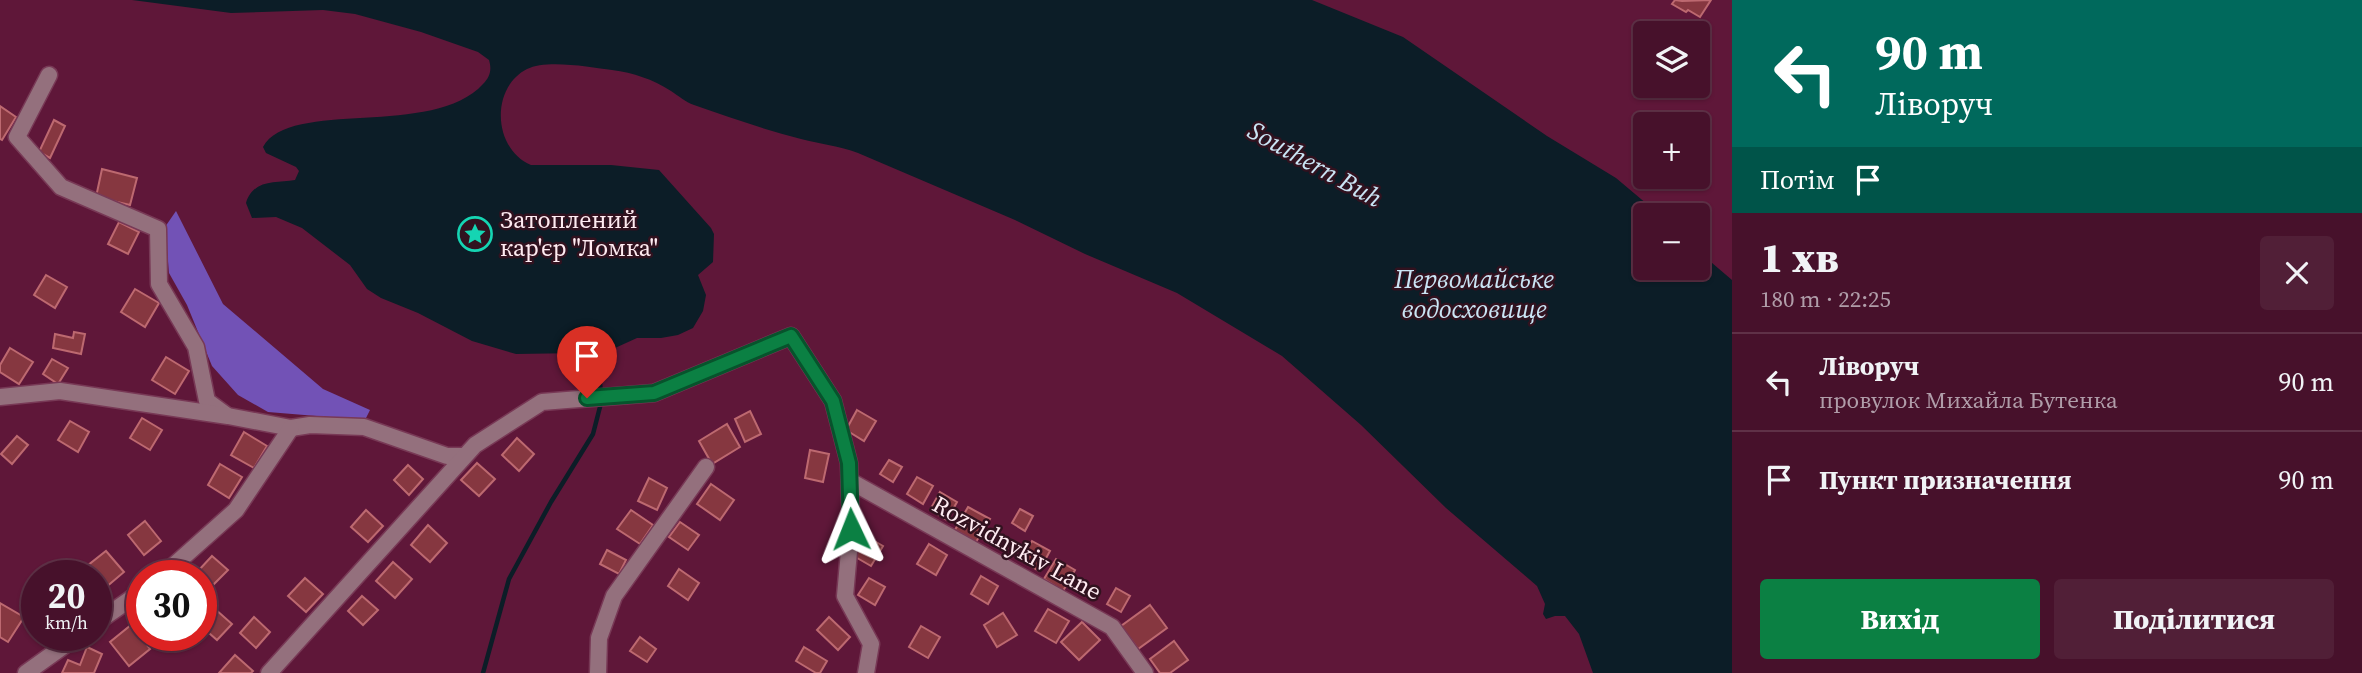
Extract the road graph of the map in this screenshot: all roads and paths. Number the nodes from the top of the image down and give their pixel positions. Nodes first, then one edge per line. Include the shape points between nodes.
1 (49, 75) dead end
2 (0, 397) edge
3 (228, 416) junction
4 (290, 428) junction
5 (463, 456) junction
6 (706, 467) dead end
7 (850, 481) junction
8 (180, 560) edge
9 (57, 651) edge
10 (26, 673) edge
11 (269, 673) edge
12 (598, 673) edge
13 (866, 673) edge
14 (1145, 673) edge

1 - 3 street via 17,137 61,187 158,229 159,284 196,347 207,401
2 - 3 street via 60,391
3 - 4 street
4 - 5 street via 364,427 447,456
4 - 8 street via 236,510
5 - 7 street via 542,402 654,393 791,336 833,401
5 - 11 street
6 - 12 street via 614,596 599,638
7 - 13 street via 845,596 871,644
7 - 14 street, Rozvidnykiv Lane via 1112,627
9 - 10 street

